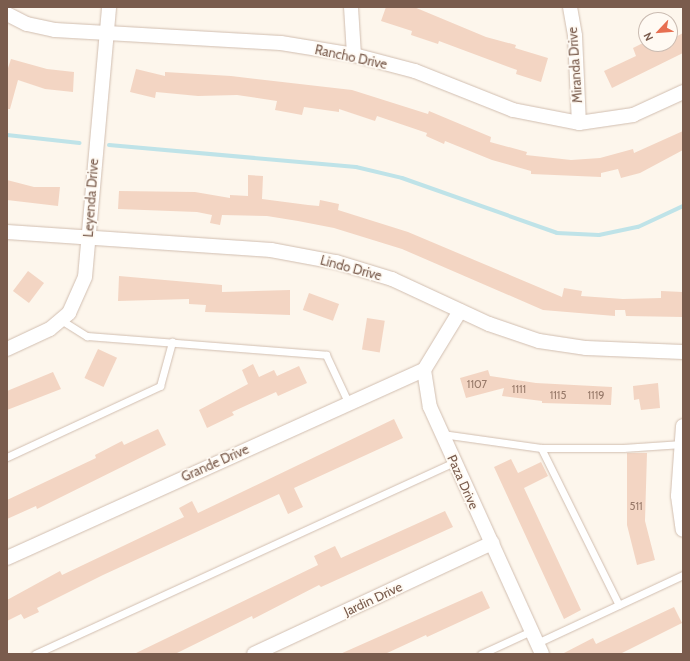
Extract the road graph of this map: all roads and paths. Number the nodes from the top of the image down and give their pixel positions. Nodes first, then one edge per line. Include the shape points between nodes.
1 (109, 7) edge
2 (351, 7) edge
3 (570, 7) edge
4 (7, 14) edge
5 (107, 35) junction
6 (354, 55) junction
7 (683, 92) edge
8 (579, 123) junction
9 (7, 232) edge
10 (87, 239) junction
11 (460, 310) junction
12 (61, 320) junction
13 (172, 342) junction
14 (7, 349) edge
15 (683, 352) edge
16 (424, 370) junction
17 (348, 402) junction
18 (683, 426) edge
19 (442, 434) junction
20 (682, 444) junction
21 (541, 448) junction
22 (7, 457) edge
23 (454, 462) junction
24 (683, 530) edge
25 (492, 543) junction
26 (7, 558) edge
27 (683, 575) edge
28 (619, 605) junction
29 (537, 643) edge
30 (35, 654) edge
31 (254, 654) edge
32 (481, 654) edge

1 - 5 street, Leyenda Drive
2 - 6 street
3 - 8 street, Miranda Drive via 575,36
4 - 5 street, Rancho Drive via 27,24 55,30
5 - 6 street, Rancho Drive via 281,43
5 - 10 street, Leyenda Drive
6 - 8 street, Rancho Drive via 415,71 512,110
7 - 8 street, Rancho Drive via 633,115
9 - 10 street, Lindo Drive
10 - 11 street, Lindo Drive via 271,250 336,262 392,279
10 - 12 street, Leyenda Drive via 84,277 79,296
11 - 15 street, Lindo Drive via 539,341 586,348
11 - 16 street
12 - 13 lane via 87,336
12 - 14 street, Leyenda Drive via 50,330
13 - 17 lane via 326,355
13 - 22 lane via 160,386
16 - 17 street, Grande Drive
16 - 19 street, Paza Drive via 430,407
17 - 26 street, Grande Drive
18 - 20 street
19 - 21 lane
19 - 23 street, Paza Drive
20 - 21 lane via 623,448
20 - 24 street via 678,496
21 - 28 lane
23 - 25 street, Paza Drive
23 - 30 lane
25 - 29 street, Paza Drive
25 - 31 street, Jardin Drive
27 - 28 lane
28 - 29 lane
29 - 32 lane

